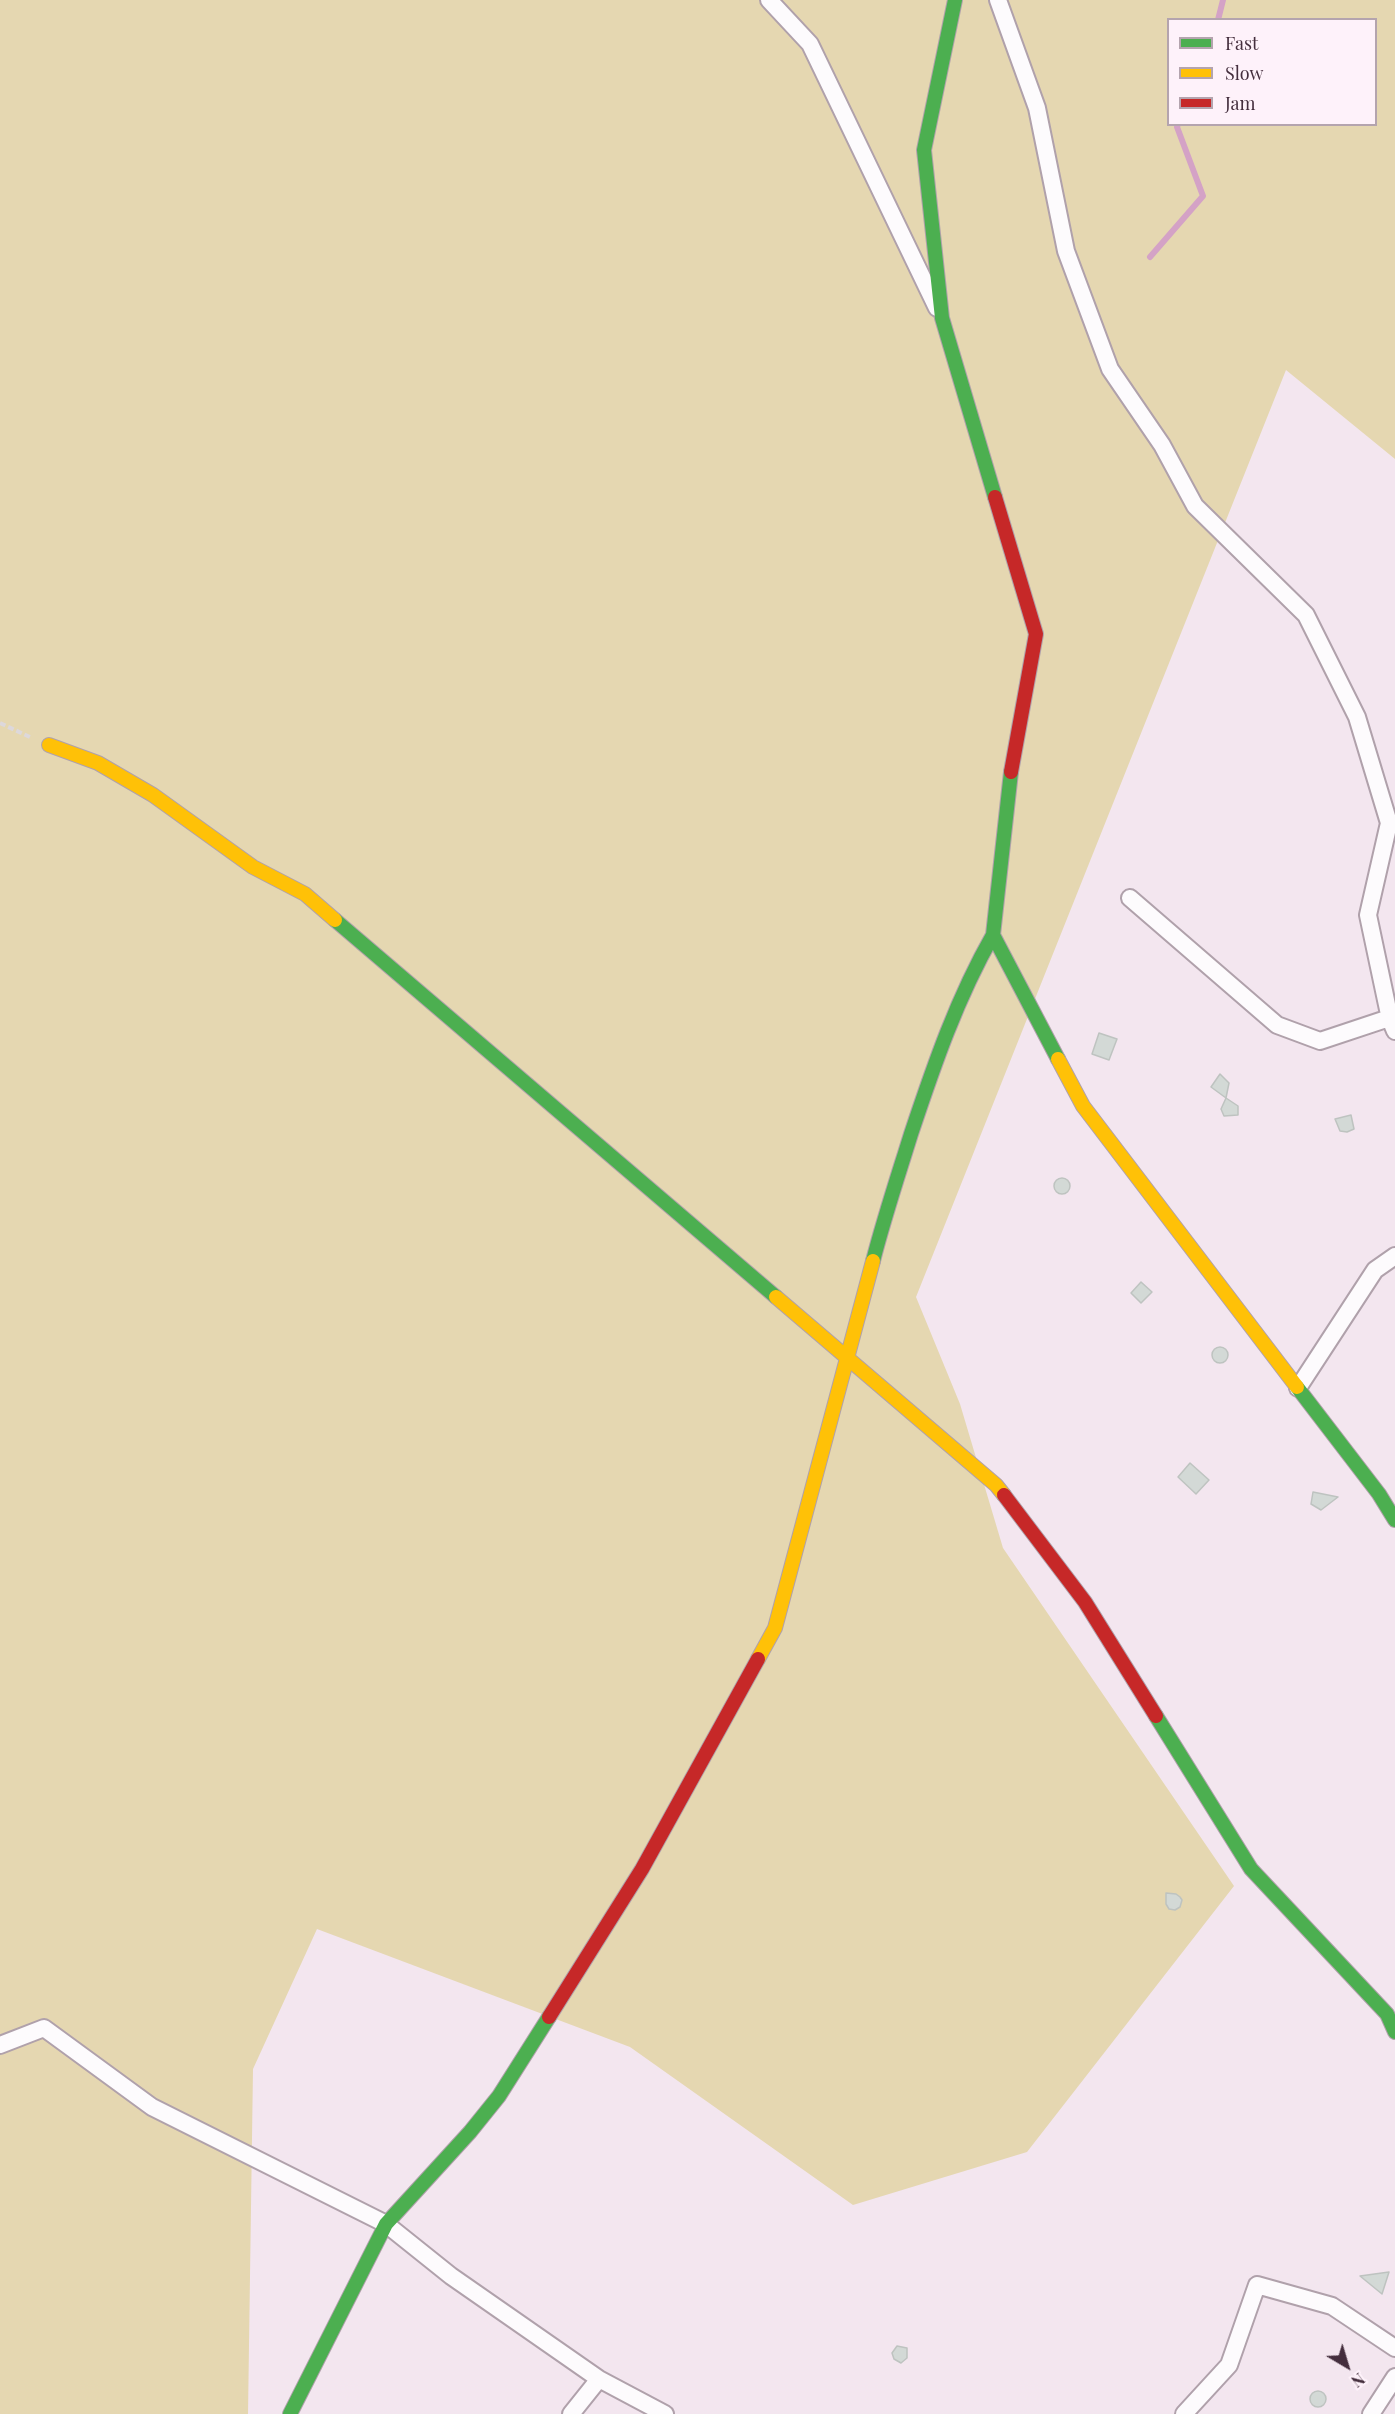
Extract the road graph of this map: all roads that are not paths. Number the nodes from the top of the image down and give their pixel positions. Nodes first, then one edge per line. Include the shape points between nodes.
1 (769, 0) edge
2 (955, 0) edge
3 (998, 0) edge
4 (942, 318) junction
5 (49, 745) road end
6 (1130, 898) dead end
7 (993, 935) junction
8 (1393, 1022) edge
9 (1395, 1256) edge
10 (848, 1358) junction
11 (1298, 1388) junction
12 (1395, 1520) edge
13 (1391, 2009) edge
14 (1395, 2032) edge
15 (0, 2044) edge
16 (386, 2224) junction
17 (1395, 2348) edge
18 (1395, 2377) edge
19 (598, 2379) junction
20 (290, 2414) edge
21 (571, 2414) edge
22 (665, 2414) edge
23 (1184, 2414) edge
24 (1371, 2414) edge

1 - 4 street via 810,44
2 - 4 street via 924,150
3 - 8 street via 1037,108 1066,251 1110,369 1162,445 1195,506 1306,615 1358,717 1389,823 1368,915
4 - 7 street via 1036,634 1008,787
5 - 10 street via 98,763 153,795 253,867 305,894
6 - 8 street via 1277,1025 1320,1041
7 - 10 street via 969,977 931,1073 883,1221
7 - 11 street via 1083,1106
9 - 11 street via 1375,1270
10 - 13 street via 996,1485 1084,1602 1251,1869
10 - 16 street via 775,1628 642,1869 499,2096
11 - 12 street
13 - 14 street
15 - 16 street via 44,2028 152,2107
16 - 19 street via 451,2276
16 - 20 street
17 - 23 street via 1332,2306 1257,2285 1229,2365
18 - 24 street
19 - 21 street
19 - 22 street

